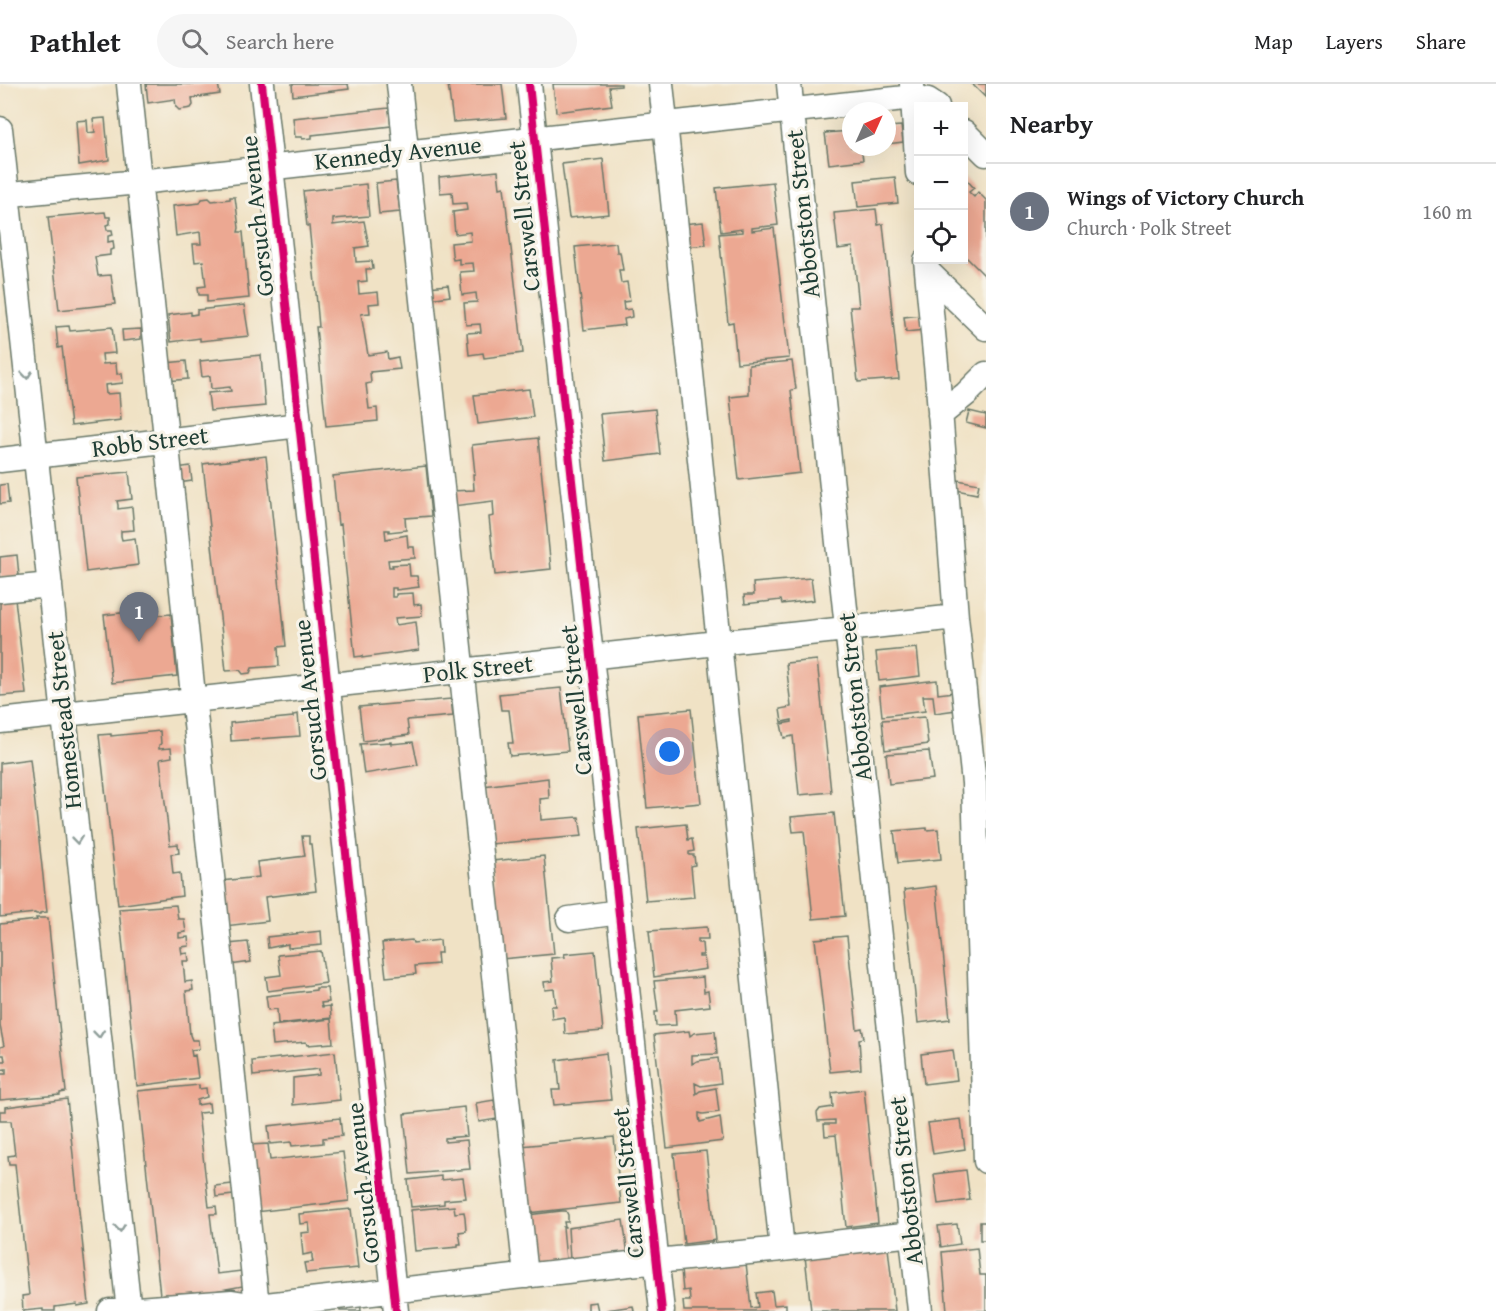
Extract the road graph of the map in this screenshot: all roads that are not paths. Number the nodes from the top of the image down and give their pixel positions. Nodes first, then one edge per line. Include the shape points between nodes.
1 (129, 84) edge
2 (262, 84) edge
3 (399, 84) edge
4 (529, 84) edge
5 (661, 84) edge
6 (789, 84) edge
7 (913, 90) edge
8 (931, 102) edge
9 (792, 110) junction
10 (665, 125) junction
11 (0, 129) edge
12 (968, 137) edge
13 (535, 139) junction
14 (406, 152) junction
15 (986, 154) edge
16 (917, 156) edge
17 (271, 167) junction
18 (139, 182) junction
19 (4, 195) edge
20 (927, 265) edge
21 (986, 328) edge
22 (11, 329) edge
23 (986, 374) edge
24 (940, 415) junction
25 (300, 425) junction
26 (166, 441) junction
27 (36, 456) junction
28 (0, 460) edge
29 (50, 585) junction
30 (0, 590) edge
31 (956, 617) junction
32 (848, 629) junction
33 (718, 643) junction
34 (591, 657) junction
35 (462, 671) junction
36 (328, 685) junction
37 (193, 700) junction
38 (64, 714) junction
39 (0, 721) edge
40 (980, 795) edge
41 (619, 912) junction
42 (569, 919) dead end
43 (986, 1161) edge
44 (912, 1234) junction
45 (782, 1249) junction
46 (656, 1261) junction
47 (526, 1276) junction
48 (395, 1301) edge
49 (257, 1306) junction
50 (123, 1310) edge
51 (662, 1311) edge
52 (920, 1311) edge

1 - 18 street
2 - 17 street, Gorsuch Avenue
3 - 14 street
4 - 13 street, Carswell Street
5 - 10 street
6 - 9 street, Abbotston Street
7 - 8 street, Kennedy Avenue
7 - 9 street, Kennedy Avenue
7 - 16 street
9 - 10 street, Kennedy Avenue
9 - 32 street, Abbotston Street
10 - 13 street, Kennedy Avenue
10 - 33 street
11 - 19 street, Homestead Street
12 - 15 street
13 - 14 street, Kennedy Avenue
13 - 34 street, Carswell Street
14 - 17 street, Kennedy Avenue
14 - 35 street
17 - 18 street, Kennedy Avenue
17 - 25 street, Gorsuch Avenue
18 - 19 street, Kennedy Avenue
18 - 26 street
19 - 22 street, Homestead Street
20 - 21 street
20 - 24 street
22 -> 27 street, Homestead Street
23 - 24 street
24 - 31 street
25 - 26 street, Robb Street
25 - 36 street, Gorsuch Avenue
26 - 27 street, Robb Street
26 - 37 street
27 - 28 street, Robb Street
27 - 29 street, Homestead Street
29 - 30 street
29 - 38 street, Homestead Street
31 - 32 street, Polk Street
31 - 40 street
32 - 33 street, Polk Street
32 - 44 street, Abbotston Street
33 - 34 street, Polk Street
33 - 45 street
34 - 35 street, Polk Street
34 - 41 street, Carswell Street
35 - 36 street, Polk Street
35 - 47 street
36 - 37 street, Polk Street
36 - 48 street, Gorsuch Avenue
37 - 38 street, Polk Street
37 - 49 street
38 - 39 street, Polk Street
38 -> 50 street, Homestead Street
40 - 43 street
41 - 42 street
41 - 46 street, Carswell Street
44 - 45 street
44 - 52 street, Abbotston Street
45 - 46 street
46 - 47 street
46 - 51 street, Carswell Street
47 - 48 street
48 - 49 street
49 - 50 street via 232,1302

